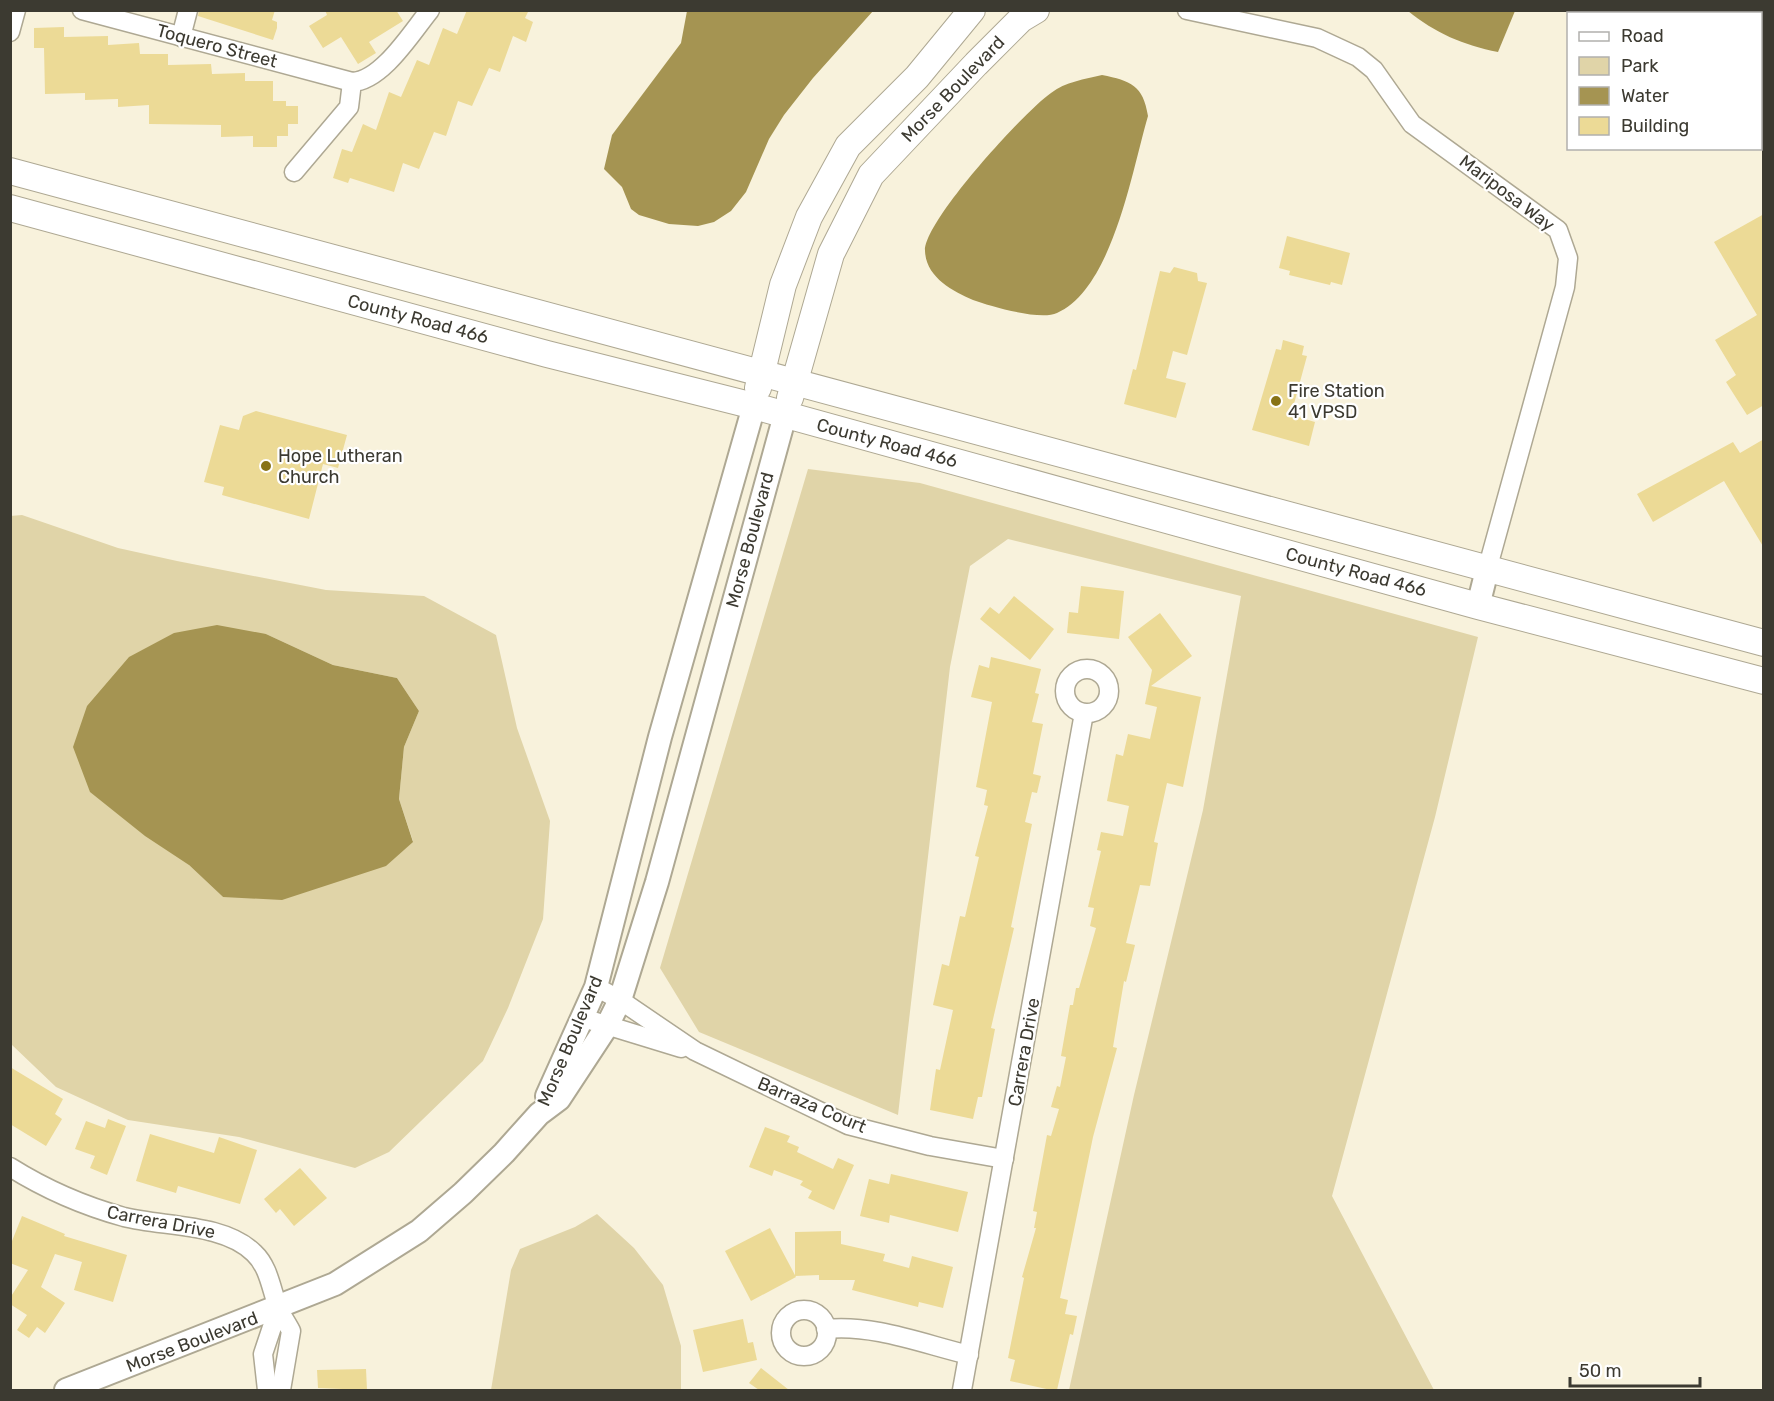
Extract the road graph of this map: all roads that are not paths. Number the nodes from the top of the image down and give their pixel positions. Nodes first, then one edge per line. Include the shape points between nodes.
1 (16, 10) edge
2 (82, 10) edge
3 (188, 10) edge
4 (430, 10) edge
5 (972, 10) edge
6 (1036, 10) edge
7 (1187, 10) edge
8 (1239, 10) edge
9 (10, 32) edge
10 (1295, 33) junction
11 (181, 37) junction
12 (352, 82) junction
13 (10, 171) edge
14 (294, 172) dead end
15 (10, 208) edge
16 (762, 372) junction
17 (795, 381) junction
18 (754, 406) junction
19 (785, 415) junction
20 (1487, 570) junction
21 (1478, 606) junction
22 (1764, 643) edge
23 (1764, 681) edge
24 (1084, 712) dead end
25 (596, 987) junction
26 (620, 1000) junction
27 (583, 1018) junction
28 (607, 1026) junction
29 (694, 1051) junction
30 (539, 1114) junction
31 (1004, 1159) junction
32 (10, 1167) edge
33 (278, 1309) junction
34 (826, 1329) dead end
35 (969, 1356) junction
36 (66, 1390) edge
37 (267, 1390) edge
38 (280, 1390) edge
39 (962, 1390) edge

1 - 9 street
2 - 11 street, Toquero Street
3 - 11 street
4 - 12 street via 378,73
5 - 16 main road, Morse Boulevard via 917,77 848,146 809,217 783,285
6 - 17 main road, Morse Boulevard via 1021,19 976,64 871,175 831,254
7 - 10 street, Mariposa Way
8 - 10 street, Mariposa Way
10 - 20 street, Mariposa Way via 1358,57 1374,70 1413,124 1546,219 1564,243 1568,258 1565,287
11 - 12 street, Toquero Street
12 - 14 street via 349,107
13 - 16 main road, County Road 466
15 - 18 main road, County Road 466
16 - 17 main road, County Road 466
16 - 18 main road, Morse Boulevard
17 - 19 main road, Morse Boulevard
17 - 20 main road, County Road 466
18 - 19 main road, County Road 466
18 - 25 street, Morse Boulevard via 660,737
19 - 21 main road, County Road 466
19 - 26 street, Morse Boulevard via 657,882
20 - 21 street
20 - 22 main road, County Road 466
21 - 23 main road, County Road 466
24 - 31 street, Carrera Drive
25 - 26 street, Barraza Court
25 - 27 street, Morse Boulevard
26 - 28 street, Morse Boulevard
26 - 29 street, Barraza Court
27 - 28 street, Barraza Court
27 - 30 street, Morse Boulevard
28 - 29 street, Barraza Court
28 - 30 street, Morse Boulevard via 559,1099
29 - 31 street, Barraza Court via 848,1125 930,1146
30 - 33 street, Morse Boulevard via 504,1154 419,1231 335,1284
31 - 35 street, Carrera Drive
32 - 33 street, Carrera Drive via 56,1192 102,1210 230,1236 256,1254 267,1270
33 - 36 street, Morse Boulevard
33 - 37 street via 263,1354
33 - 38 street, Carrera Drive via 291,1331
34 - 35 street via 870,1331
35 - 39 street, Carrera Drive

